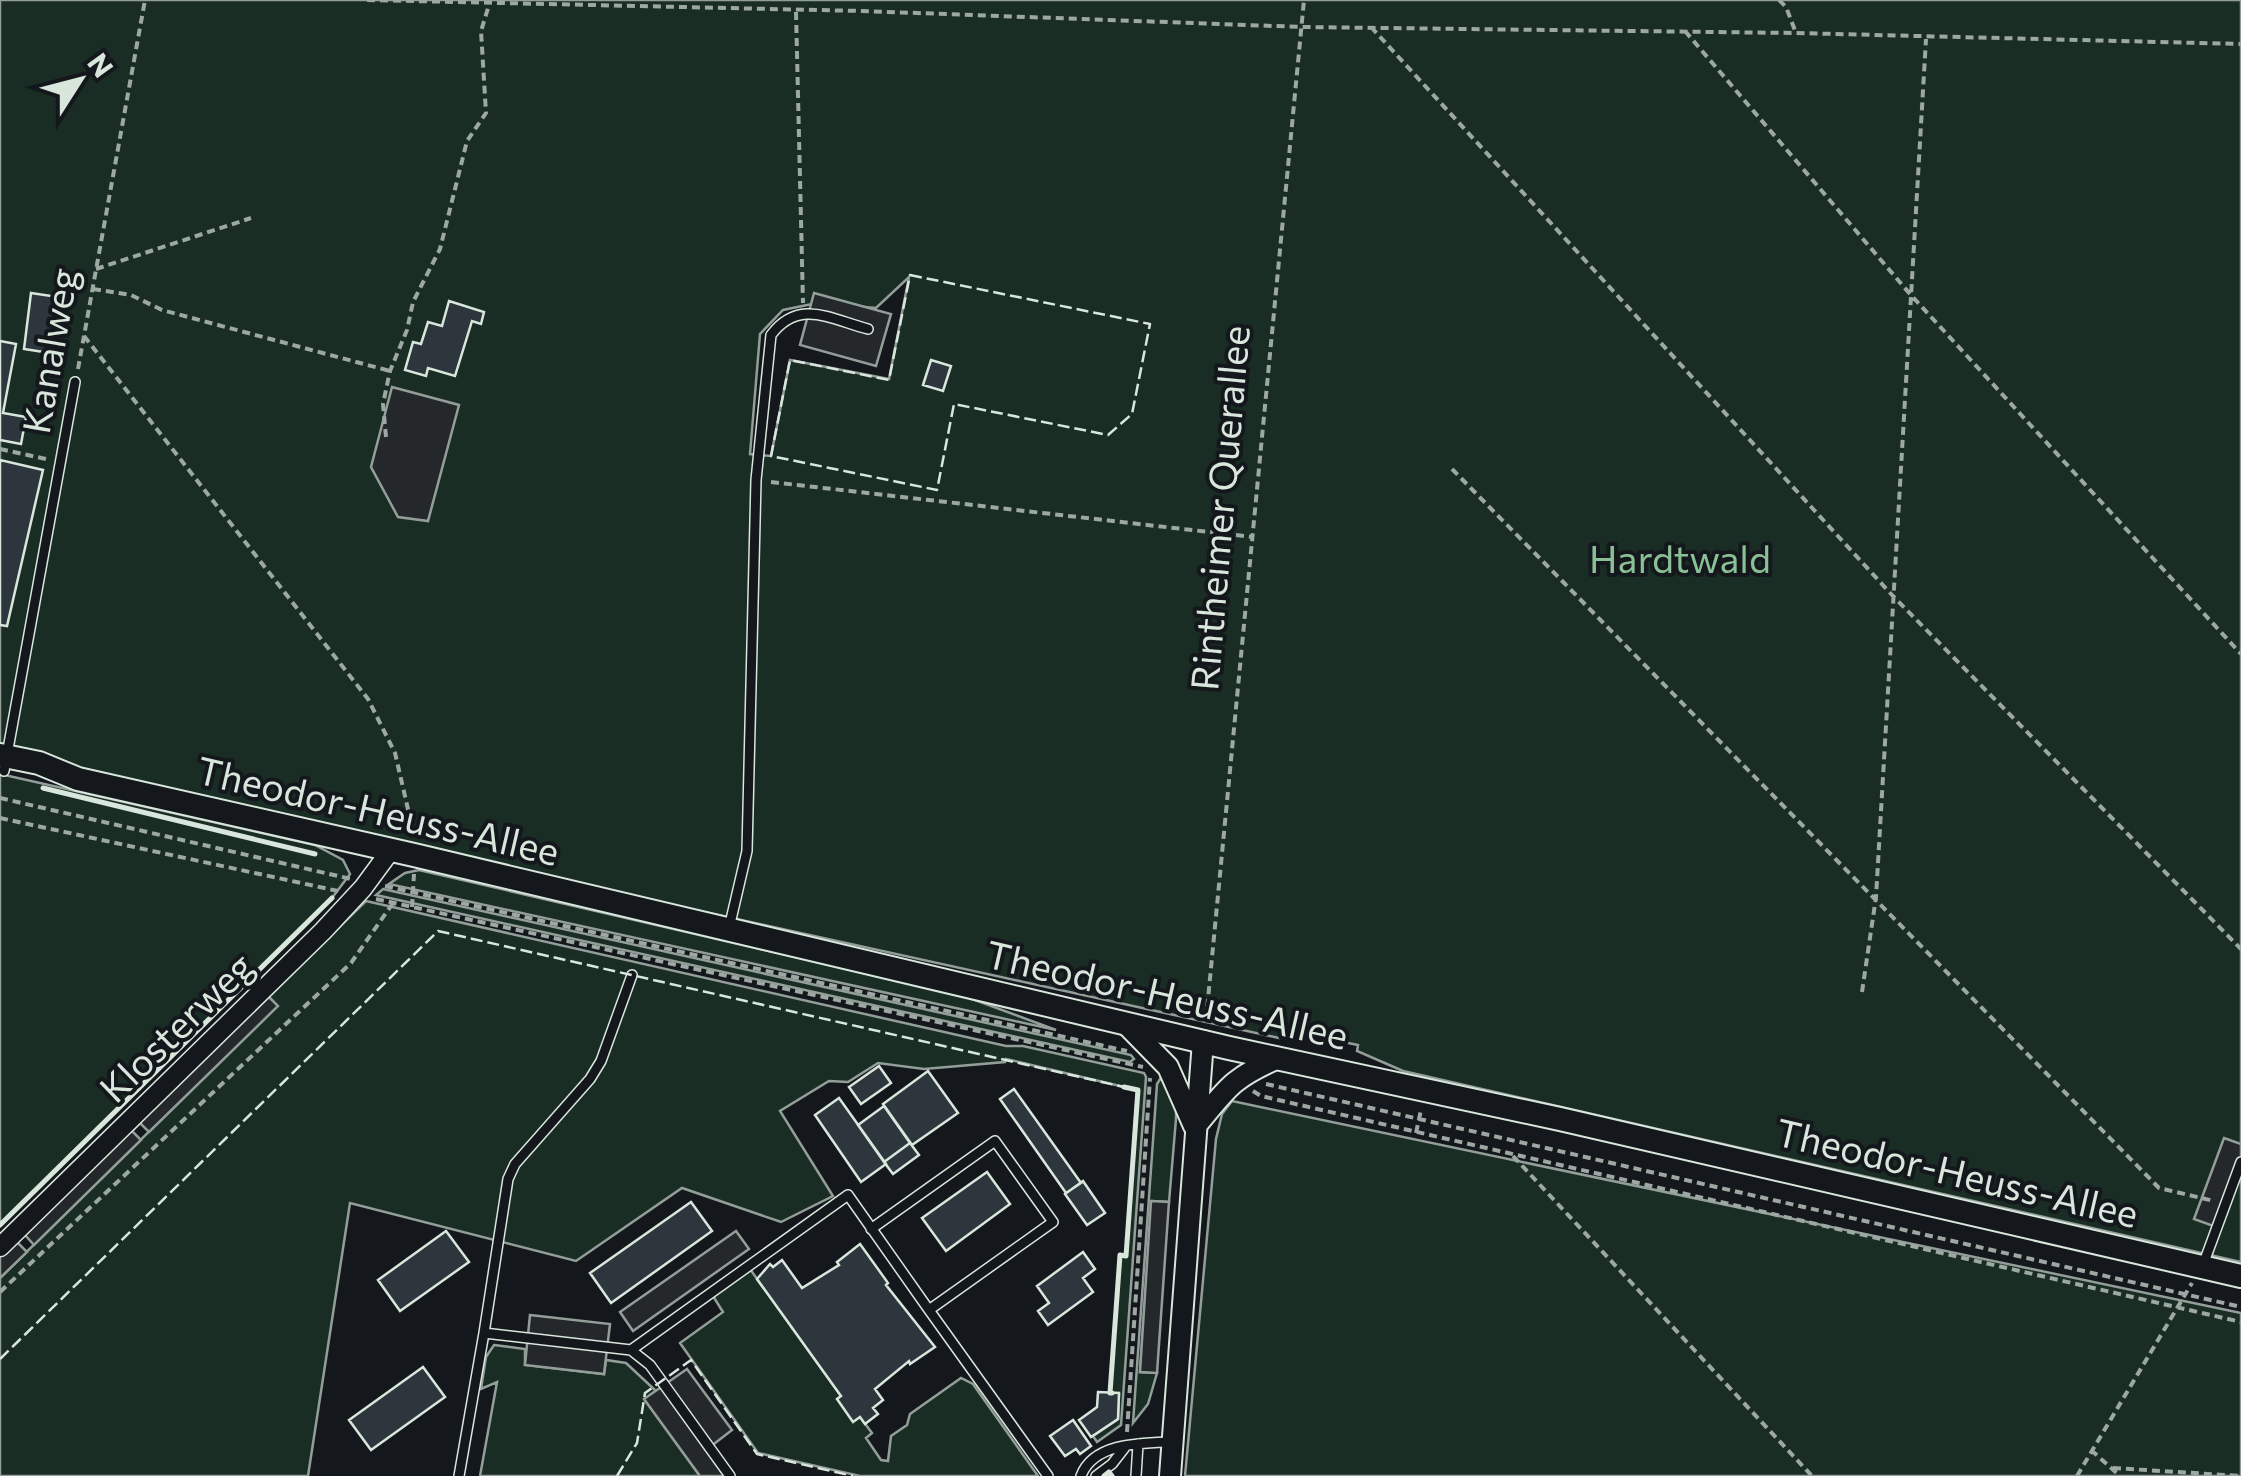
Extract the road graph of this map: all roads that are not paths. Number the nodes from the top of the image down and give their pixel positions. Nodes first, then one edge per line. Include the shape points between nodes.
1 (868, 329) dead end
2 (76, 382) road end
3 (3, 763) edge
4 (402, 852) junction
5 (729, 928) junction
6 (632, 975) dead end
7 (1124, 1022) junction
8 (1204, 1032) junction
9 (1278, 1058) junction
10 (1195, 1128) junction
11 (2241, 1162) edge
12 (871, 1229) junction
13 (0, 1247) edge
14 (2202, 1267) junction
15 (2241, 1276) edge
16 (929, 1310) junction
17 (484, 1333) junction
18 (631, 1350) junction
19 (1173, 1442) junction
20 (1138, 1444) junction
21 (1126, 1446) junction
22 (459, 1476) edge
23 (730, 1476) edge
24 (1048, 1476) edge
25 (1081, 1476) edge
26 (1096, 1476) edge
27 (1136, 1476) edge
28 (1170, 1476) edge

1 - 5 lane via 804,312 784,318 771,334 756,480 747,851
2 - 3 lane, Kanalweg
3 - 4 main road, Theodor-Heuss-Allee via 40,763 78,779
4 - 5 main road, Theodor-Heuss-Allee
4 - 13 street, Klosterweg
5 - 7 main road, Theodor-Heuss-Allee
6 - 17 lane via 601,1061 508,1179
7 - 8 main road, Theodor-Heuss-Allee
7 - 10 street via 1168,1067
8 - 9 main road, Theodor-Heuss-Allee
8 - 10 street
9 - 10 street via 1226,1087
9 - 14 main road, Theodor-Heuss-Allee
10 - 19 street
11 - 14 lane
12 - 16 lane
12 - 16 lane via 995,1141 1053,1222
12 - 18 lane via 848,1194
14 - 15 main road, Theodor-Heuss-Allee
16 - 24 lane
17 - 18 lane
17 - 22 lane
18 - 23 lane via 650,1365
19 - 20 lane
19 - 28 street
20 - 21 lane
20 - 27 lane
21 - 25 lane via 1105,1451 1084,1465
21 - 26 lane

